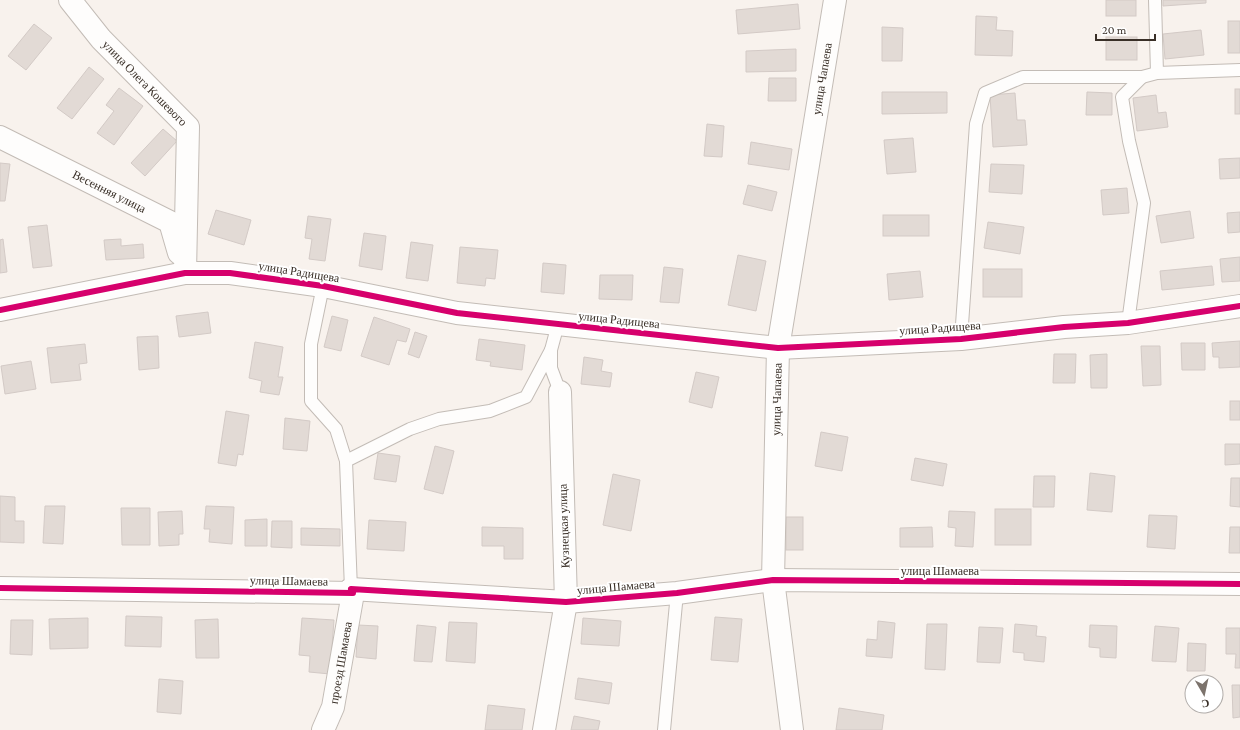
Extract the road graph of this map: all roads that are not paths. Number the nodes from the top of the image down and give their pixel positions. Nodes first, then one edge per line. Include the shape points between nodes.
1 (70, 0) edge
2 (835, 0) edge
3 (1156, 0) edge
4 (1240, 70) edge
5 (1157, 73) junction
6 (1142, 77) junction
7 (0, 137) edge
8 (185, 273) junction
9 (323, 286) junction
10 (1240, 306) edge
11 (0, 310) edge
12 (1128, 323) junction
13 (558, 324) junction
14 (961, 339) junction
15 (778, 348) junction
16 (551, 350) junction
17 (560, 392) joint
18 (346, 461) junction
19 (773, 580) junction
20 (1240, 584) edge
21 (0, 588) edge
22 (352, 591) junction
23 (678, 593) junction
24 (566, 602) junction
25 (323, 730) edge
26 (544, 730) edge
27 (664, 730) edge
28 (792, 730) edge

1 - 8 street, улица Олега Кошевого via 102,39 188,127
2 - 15 street, улица Чапаева
3 - 5 lane
4 - 5 lane
5 - 6 lane
6 - 12 lane via 1122,97 1129,141 1144,203
6 - 14 lane via 1023,77 984,93 976,124
7 - 8 street, Весенняя улица via 170,222
8 - 9 street, улица Радищева via 230,273
8 - 11 street, улица Радищева
9 - 13 street, улица Радищева via 457,313
9 - 18 lane via 311,344 311,401 336,429
10 - 12 street, улица Радищева
12 - 14 street, улица Радищева via 1064,327
13 - 15 street, улица Радищева
13 - 16 lane
14 - 15 street, улица Радищева
15 - 19 street, улица Чапаева
16 - 17 lane via 551,368
16 - 18 lane via 526,397 490,411 439,419
17 - 24 street, Кузнецкая улица
18 - 22 lane
19 - 20 street, улица Шамаева
19 - 23 street, улица Шамаева
19 - 28 street, улица Чапаева
21 - 22 street, улица Шамаева
22 - 24 street, улица Шамаева
22 - 25 street, проезд Шамаева via 333,707
23 - 24 street, улица Шамаева
23 - 27 lane
24 - 26 street, Кузнецкая улица

